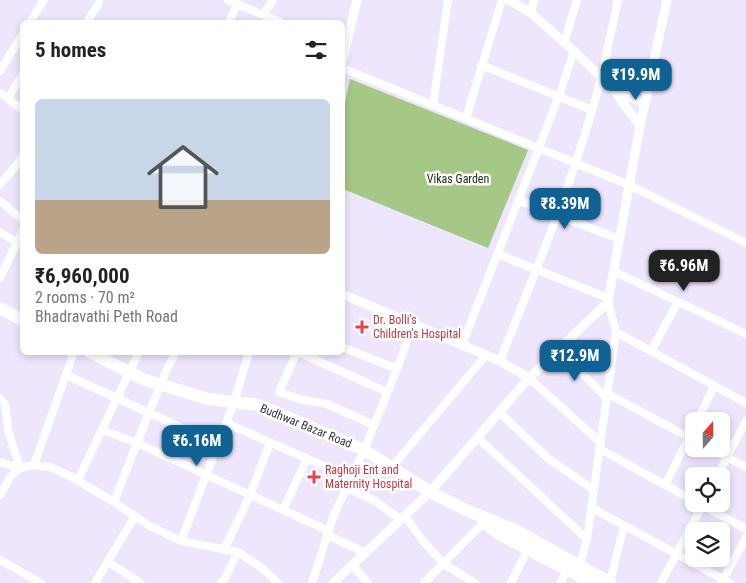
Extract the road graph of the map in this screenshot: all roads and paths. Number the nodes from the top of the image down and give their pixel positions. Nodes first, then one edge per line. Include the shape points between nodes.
1 (44, 0) edge
2 (228, 0) edge
3 (272, 0) edge
4 (357, 0) edge
5 (448, 0) edge
6 (502, 0) edge
7 (509, 0) edge
8 (534, 0) edge
9 (577, 0) edge
10 (618, 0) edge
11 (665, 0) edge
12 (99, 3) dead end
13 (238, 4) junction
14 (531, 13) junction
15 (263, 15) junction
16 (31, 20) edge
17 (88, 20) edge
18 (230, 20) edge
19 (275, 20) edge
20 (20, 37) edge
21 (564, 43) junction
22 (345, 46) edge
23 (574, 51) junction
24 (481, 65) junction
25 (345, 69) edge
26 (0, 71) edge
27 (601, 77) junction
28 (20, 78) edge
29 (613, 89) junction
30 (0, 93) edge
31 (559, 96) junction
32 (8, 98) junction
33 (645, 104) junction
34 (433, 105) junction
35 (20, 107) edge
36 (592, 110) junction
37 (466, 118) junction
38 (640, 126) junction
39 (539, 148) junction
40 (20, 159) edge
41 (576, 163) junction
42 (0, 184) edge
43 (629, 184) junction
44 (518, 200) junction
45 (0, 201) edge
46 (558, 215) junction
47 (20, 217) edge
48 (0, 232) edge
49 (20, 236) edge
50 (619, 239) junction
51 (17, 243) junction
52 (746, 243) edge
53 (497, 254) junction
54 (536, 269) junction
55 (613, 271) junction
56 (0, 278) edge
57 (345, 295) edge
58 (608, 300) junction
59 (678, 302) junction
60 (0, 308) edge
61 (20, 319) edge
62 (413, 324) junction
63 (616, 332) junction
64 (746, 334) edge
65 (462, 344) junction
66 (345, 348) edge
67 (558, 350) junction
68 (651, 351) junction
69 (73, 355) edge
70 (95, 355) edge
71 (137, 355) edge
72 (174, 355) edge
73 (248, 355) edge
74 (297, 355) edge
75 (305, 355) edge
76 (486, 355) junction
77 (500, 361) junction
78 (397, 369) junction
79 (129, 372) junction
80 (66, 375) junction
81 (529, 378) junction
82 (161, 384) junction
83 (714, 386) junction
84 (388, 392) junction
85 (607, 396) junction
86 (116, 398) junction
87 (0, 399) edge
88 (234, 402) junction
89 (746, 404) edge
90 (701, 412) edge
91 (149, 413) junction
92 (500, 413) junction
93 (746, 421) edge
94 (226, 423) junction
95 (374, 424) junction
96 (102, 430) junction
97 (685, 435) edge
98 (478, 438) junction
99 (137, 443) junction
100 (270, 443) junction
101 (217, 446) junction
102 (600, 446) junction
103 (685, 449) edge
104 (364, 450) junction
105 (730, 451) edge
106 (729, 458) edge
107 (307, 459) junction
108 (0, 462) edge
109 (34, 465) junction
110 (392, 467) junction
111 (746, 467) edge
112 (20, 468) junction
113 (206, 475) junction
114 (351, 478) junction
115 (78, 480) junction
116 (665, 485) junction
117 (347, 488) junction
118 (594, 490) junction
119 (430, 492) junction
120 (0, 495) edge
121 (250, 495) junction
122 (685, 496) edge
123 (114, 502) junction
124 (592, 508) junction
125 (283, 510) junction
126 (466, 510) junction
127 (697, 512) edge
128 (715, 512) edge
129 (135, 516) junction
130 (403, 518) junction
131 (484, 522) junction
132 (624, 526) junction
133 (746, 529) edge
134 (328, 533) junction
135 (746, 538) edge
136 (587, 539) junction
137 (181, 541) junction
138 (528, 549) junction
139 (224, 550) junction
140 (238, 552) junction
141 (366, 553) junction
142 (676, 554) junction
143 (0, 560) edge
144 (108, 562) junction
145 (444, 564) junction
146 (352, 565) junction
147 (574, 568) junction
148 (724, 582) edge
149 (41, 583) edge
150 (95, 583) edge
151 (142, 583) edge
152 (221, 583) edge
153 (278, 583) edge
154 (312, 583) edge
155 (333, 583) edge
156 (368, 583) edge
157 (424, 583) edge
158 (475, 583) edge
159 (511, 583) edge
160 (560, 583) edge
161 (592, 583) edge
162 (611, 583) edge
163 (661, 583) edge

1 - 16 street
2 - 13 street
3 - 15 street
4 - 22 street
5 - 34 street
6 - 24 street
7 - 14 street
8 - 14 street
9 - 21 street
10 - 27 street
11 - 33 street
12 - 17 street
13 - 15 street
13 - 18 street
14 - 21 street
15 - 19 street
20 - 26 street
21 - 23 street
23 - 27 street
23 - 31 street
24 - 31 street
24 - 37 street
25 - 34 street
27 - 29 street
27 - 36 street
28 - 32 street
29 - 33 street
29 - 38 street
30 - 32 street
31 - 36 street
31 - 39 street
32 - 35 street
33 - 38 street
34 - 37 street
36 - 41 street
37 - 39 street
38 - 43 street
39 - 41 street
39 - 44 street
40 - 42 street
41 - 43 street
41 - 46 street
43 - 50 street
43 - 52 street
44 - 46 street
44 - 53 street
45 - 47 street
46 - 50 street
46 - 54 street
48 - 51 street
49 - 51 street
50 - 55 street
51 - 56 street
53 - 54 street
53 - 65 street
54 - 58 street
54 - 77 street
55 - 58 street
55 - 59 street
57 - 62 street
58 - 63 street
58 - 67 street
59 - 64 street
59 - 68 street
60 - 61 highway
62 - 65 street
62 - 78 street
63 - 68 street
63 - 85 street
65 - 76 street
66 - 78 street
67 - 81 street
67 - 85 street
68 - 83 street
69 - 80 street
70 - 79 highway, Budhwar Bazar Road
71 - 79 street
72 - 82 street
73 - 88 street
74 - 95 street via 279,392 299,400 327,404
75 - 84 street
76 - 77 street
76 - 110 street
77 - 81 street
78 - 84 street
79 - 82 highway, Budhwar Bazar Road
79 - 86 street
80 - 86 street
80 - 109 street
81 - 92 street
81 - 102 street
82 - 88 highway, Budhwar Bazar Road via 208,399
82 - 91 street
83 - 89 street
83 - 90 street
84 - 95 street
85 - 97 street
85 - 102 street
86 - 91 street
86 - 96 street
87 - 112 street via 5,404 8,430
88 - 94 street
88 - 104 highway, Budhwar Bazar Road via 259,405
91 - 99 street
91 - 101 street
92 - 98 street
92 - 118 street via 550,460
93 - 105 street
94 - 100 street
94 - 101 street
95 - 104 street
96 - 99 street
96 - 115 street
98 - 119 street
98 - 136 street
99 - 113 street
99 - 123 street
100 - 107 street
100 - 121 street
101 - 113 street
102 - 116 street
102 - 118 street
103 - 116 street
104 - 110 highway, Budhwar Bazar Road
104 - 114 street
106 - 111 street
107 - 114 street
107 - 125 street
108 - 112 street
109 - 112 street
109 - 115 street via 50,466
110 - 119 highway, Budhwar Bazar Road
112 - 120 street via 10,476
113 - 121 street
113 - 137 street
114 - 117 street
115 - 123 street
116 - 122 street
117 - 130 street
117 - 134 street
118 - 124 street
119 - 126 highway, Budhwar Bazar Road
119 - 130 street
121 - 125 street
121 - 139 street
123 - 129 street
124 - 132 street
124 - 136 street
125 - 134 street
126 - 131 highway
126 - 147 highway via 515,530
127 - 142 street
128 - 133 street
129 - 137 street
129 - 144 street
130 - 141 street
130 - 145 street
131 - 138 highway
131 - 145 street
132 - 142 street
132 - 162 street
134 - 141 street
134 - 154 street
135 - 148 street
136 - 147 street
137 - 139 street
138 - 147 highway
138 - 159 street
139 - 140 street
140 - 152 street
140 - 153 street
141 - 146 street
142 - 148 street
142 - 163 street
143 - 149 street
144 - 150 street
144 - 151 street
145 - 157 street
145 - 158 street
146 - 155 street
146 - 156 street
147 - 160 street
147 - 161 highway
147 - 162 highway

